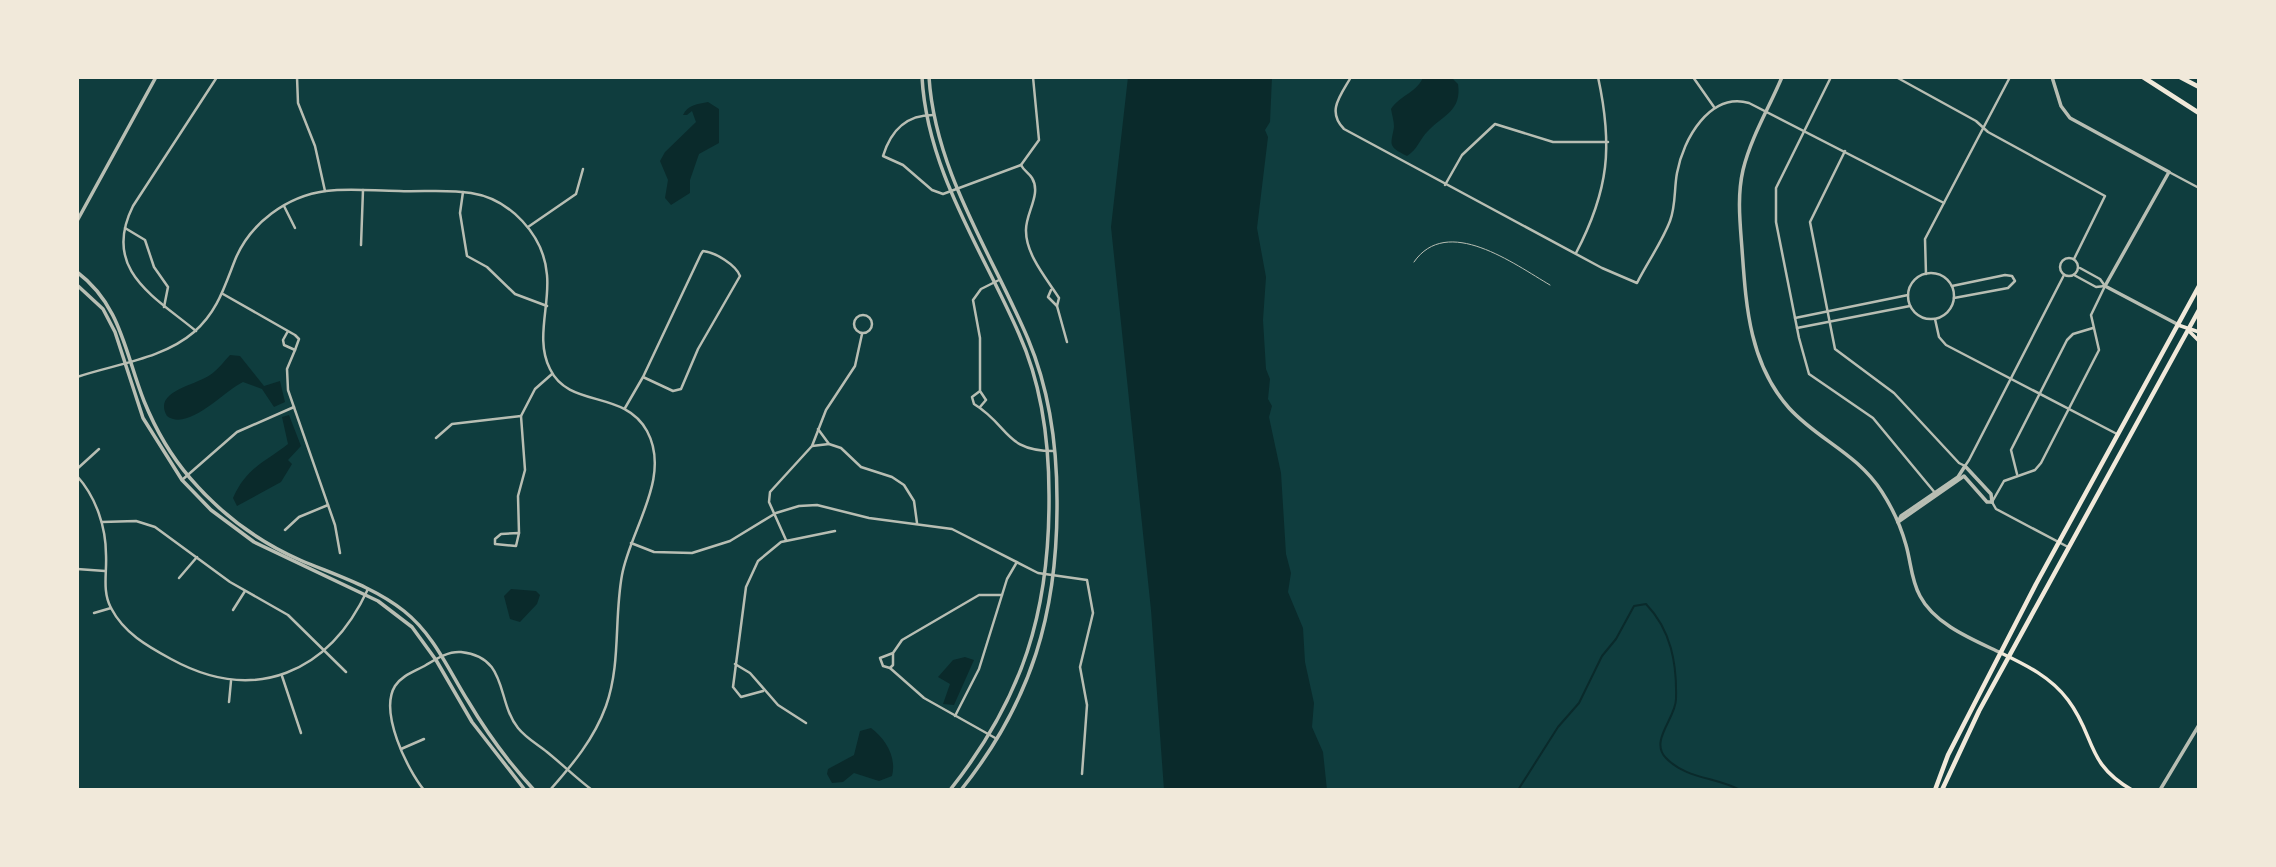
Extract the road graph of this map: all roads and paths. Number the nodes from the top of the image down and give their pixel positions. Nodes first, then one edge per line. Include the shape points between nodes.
1 (156, 77) edge
2 (217, 77) edge
3 (297, 77) edge
4 (922, 77) edge
5 (929, 77) edge
6 (1032, 77) edge
7 (1351, 77) edge
8 (1598, 77) edge
9 (1693, 77) edge
10 (1782, 77) edge
11 (1831, 77) edge
12 (1896, 77) edge
13 (2010, 77) edge
14 (2052, 77) edge
15 (2143, 77) edge
16 (2180, 77) edge
17 (2199, 87) edge
18 (1714, 107) junction
19 (1766, 111) junction
20 (2199, 113) edge
21 (927, 115) junction
22 (935, 115) junction
23 (1983, 127) junction
24 (1804, 130) junction
25 (1608, 142) junction
26 (1845, 151) junction
27 (1021, 165) junction
28 (583, 169) dead end
29 (2169, 172) junction
30 (1445, 185) junction
31 (959, 188) junction
32 (2199, 188) edge
33 (363, 190) junction
34 (325, 191) junction
35 (953, 191) junction
36 (463, 192) junction
37 (1944, 203) junction
38 (284, 206) junction
39 (77, 221) edge
40 (528, 227) junction
41 (125, 228) junction
42 (295, 228) dead end
43 (361, 244) dead end
44 (1576, 253) junction
45 (2074, 259) junction
46 (1414, 262) dead end
47 (2078, 267) junction
48 (77, 272) edge
49 (1927, 274) junction
50 (2064, 275) junction
51 (2074, 275) junction
52 (999, 279) junction
53 (993, 282) junction
54 (77, 285) edge
55 (1550, 285) dead end
56 (1951, 286) junction
57 (2105, 286) junction
58 (2199, 286) edge
59 (1051, 290) junction
60 (223, 294) junction
61 (1908, 295) junction
62 (1954, 298) junction
63 (547, 306) junction
64 (1057, 306) junction
65 (1910, 306) junction
66 (164, 307) junction
67 (2199, 310) edge
68 (1826, 311) junction
69 (1795, 318) junction
70 (1935, 319) junction
71 (1829, 322) junction
72 (2176, 324) junction
73 (1797, 328) junction
74 (2094, 328) junction
75 (2188, 330) junction
76 (196, 331) junction
77 (288, 331) junction
78 (2199, 332) edge
79 (862, 334) junction
80 (2199, 341) edge
81 (1068, 342) dead end
82 (295, 350) junction
83 (131, 359) junction
84 (123, 362) junction
85 (552, 374) junction
86 (77, 377) edge
87 (643, 377) junction
88 (2010, 379) junction
89 (980, 391) junction
90 (2040, 394) junction
91 (294, 407) junction
92 (980, 407) junction
93 (625, 408) junction
94 (2069, 409) junction
95 (521, 416) junction
96 (818, 429) junction
97 (2117, 434) junction
98 (436, 438) dead end
99 (829, 444) junction
100 (812, 446) junction
101 (99, 449) dead end
102 (1048, 451) junction
103 (1055, 451) junction
104 (1959, 464) junction
105 (1967, 468) junction
106 (77, 469) edge
107 (1962, 474) junction
108 (188, 475) junction
109 (2017, 475) junction
110 (77, 477) edge
111 (182, 480) junction
112 (1936, 494) junction
113 (1992, 502) junction
114 (328, 505) junction
115 (776, 513) junction
116 (102, 522) junction
117 (1898, 522) junction
118 (917, 524) junction
119 (285, 530) dead end
120 (835, 531) dead end
121 (519, 533) junction
122 (786, 540) junction
123 (631, 543) junction
124 (2060, 543) junction
125 (2068, 547) junction
126 (340, 554) dead end
127 (197, 557) junction
128 (1017, 562) junction
129 (77, 569) edge
130 (106, 571) junction
131 (1051, 576) junction
132 (179, 578) dead end
133 (368, 589) junction
134 (245, 591) junction
135 (366, 595) junction
136 (1002, 595) junction
137 (111, 608) junction
138 (233, 610) dead end
139 (94, 613) dead end
140 (325, 650) junction
141 (893, 653) junction
142 (2001, 653) junction
143 (442, 656) junction
144 (2008, 656) junction
145 (436, 660) junction
146 (735, 664) junction
147 (890, 668) junction
148 (346, 672) dead end
149 (282, 676) junction
150 (231, 681) junction
151 (763, 691) junction
152 (229, 702) dead end
153 (955, 716) junction
154 (806, 723) dead end
155 (2199, 725) edge
156 (301, 733) dead end
157 (989, 735) junction
158 (424, 739) dead end
159 (997, 739) junction
160 (401, 748) junction
161 (567, 771) junction
162 (1082, 774) dead end
163 (425, 790) edge
164 (525, 790) edge
165 (534, 790) edge
166 (550, 790) edge
167 (592, 790) edge
168 (950, 790) edge
169 (961, 790) edge
170 (1935, 790) edge
171 (1942, 790) edge
172 (2132, 790) edge
173 (2161, 790) edge

1 - 39 street
2 - 41 street via 133,206
3 - 34 street via 297,97
4 - 21 street
5 - 22 street
6 - 27 street via 1039,140
7 - 30 street via 1335,107 1340,124
8 - 25 street
9 - 18 street
10 - 19 street
11 - 24 street
12 - 23 street
13 - 23 street
14 - 29 street via 2070,118
15 - 20 main road
16 - 17 main road
18 - 19 street via 1735,100
18 - 44 street via 1684,149 1670,221 1637,283
19 - 24 street
19 - 117 street via 1745,161 1739,197 1754,345 1782,400 1867,472
21 - 22 street
21 - 35 street
21 - 35 street via 902,123 883,156 909,169 937,193
22 - 31 street
23 - 37 street
23 - 45 street via 2105,196
24 - 26 street
24 - 69 street via 1776,188 1776,222
25 - 30 street via 1553,142 1495,124 1462,155
25 - 44 street via 1602,190
26 - 37 street
26 - 68 street via 1810,222
27 - 31 street
27 - 59 street via 1032,178 1035,191 1027,239
28 - 40 street via 576,194
29 - 32 street
29 - 57 street
30 - 44 street
31 - 35 street
31 - 52 street
33 - 34 street
33 - 36 street
33 - 43 street
34 - 38 street
35 - 53 street
36 - 40 street via 497,202
36 - 63 street via 460,213 467,256 487,267 516,294
37 - 49 street via 1925,239
38 - 42 street
38 - 60 street via 262,221 244,242
40 - 63 street via 546,266
41 - 66 street via 131,272 149,297
41 - 66 street via 145,240 153,267 168,288
45 - 47 street
45 - 50 street via 2060,262
46 - 55 lane via 1432,246 1457,242 1494,253
47 - 51 street
47 - 57 street
48 - 83 street via 109,305
49 - 56 street via 1940,275
49 - 61 street via 1914,280
50 - 51 street
50 - 88 street
51 - 57 street via 2096,287
52 - 53 street
52 - 103 street via 1037,366
53 - 89 street via 977,292 972,305 980,338
53 - 102 street via 1025,348
54 - 84 street via 103,309
56 - 62 street
56 - 62 street via 2005,275 2014,278 2010,287
57 - 72 street
57 - 74 street via 2091,315
58 - 72 main road
59 - 64 street via 1059,298
59 - 64 street via 1048,297
60 - 76 street
60 - 77 street
61 - 65 street
61 - 68 street
62 - 70 street via 1950,310
63 - 85 street via 544,350
64 - 81 street
65 - 70 street via 1922,317
65 - 71 street
66 - 76 street
67 - 75 main road
68 - 69 street
68 - 71 street
69 - 73 street
70 - 88 street via 1946,345
71 - 73 street
71 - 104 street via 1838,354 1894,393
72 - 75 main road
72 - 97 main road
73 - 112 street via 1810,374 1875,420
74 - 90 street via 2070,337
74 - 94 street via 2099,350
75 - 78 main road
75 - 80 main road
75 - 125 main road
76 - 83 street via 169,348
77 - 82 street via 299,340
77 - 82 street via 284,345
79 - 79 street via 869,330 871,320 862,314 855,326
79 - 96 street via 855,366
82 - 91 street via 287,374
83 - 84 street
83 - 108 street via 151,415
84 - 86 street
84 - 111 street via 143,418
85 - 93 street via 575,393
85 - 95 street via 534,389
87 - 87 street via 697,260 703,251 712,252 740,276 681,388 676,392
87 - 93 street
88 - 90 street
88 - 105 street
89 - 92 street via 986,400
89 - 92 street via 972,397
90 - 94 street
90 - 109 street via 2010,454
91 - 108 street via 237,432
91 - 114 street
92 - 102 street via 1018,445
93 - 123 street via 645,428 655,460 652,485
94 - 97 street
94 - 109 street via 2039,467
95 - 98 street via 452,424
95 - 121 street via 526,470 518,496
96 - 99 street
96 - 100 street
97 - 124 main road
99 - 100 street
99 - 118 street via 841,448 866,471 904,485 914,501
100 - 115 street via 771,492 769,502
101 - 106 street
102 - 103 street
102 - 131 street
103 - 131 street
104 - 105 street
104 - 107 street
105 - 107 street
105 - 113 street via 1991,494
107 - 112 street
107 - 113 street
108 - 111 street
108 - 133 street via 218,508 261,540
109 - 113 street via 2004,481
110 - 116 street via 88,489
111 - 135 street via 211,510 254,542
112 - 117 street
113 - 124 street via 1996,509
114 - 119 street via 299,517
114 - 126 street
115 - 118 street via 817,505
115 - 122 street
115 - 123 street via 730,541 692,552 654,552
116 - 127 street via 149,524
116 - 130 street
117 - 142 street via 1916,587 1928,607 1946,623
118 - 128 street via 958,531
120 - 122 street
121 - 121 street via 502,534 495,544 516,546
122 - 146 street via 764,553 749,578
123 - 161 street via 620,589 609,696 589,742
124 - 125 street
124 - 142 main road
125 - 144 main road
127 - 132 street
127 - 134 street
128 - 131 street
128 - 136 street
129 - 130 street
130 - 137 street
131 - 157 street via 1024,663
131 - 159 street via 1029,674
131 - 162 street via 1087,580 1092,625 1080,667 1087,705
133 - 135 street
133 - 143 street via 404,611 432,638
134 - 138 street
134 - 140 street via 288,615
135 - 140 street via 354,618
135 - 145 street via 412,627
136 - 141 street via 985,593 974,598 902,640
136 - 153 street via 985,655
137 - 139 street
137 - 150 street via 132,635 154,650 190,669
140 - 148 street
140 - 149 street
141 - 147 street
141 - 147 street via 880,658 883,667
142 - 144 main road
142 - 170 main road
143 - 145 street
143 - 161 street via 461,652 491,667 516,726
143 - 165 street via 479,719
144 - 171 main road via 1958,749
144 - 172 main road via 2057,687 2075,711 2099,763
145 - 160 street via 402,679 393,691 392,722
145 - 164 street via 472,722
146 - 151 street via 750,673
146 - 151 street via 736,692 747,697
147 - 153 street via 916,692
149 - 150 street
149 - 156 street
150 - 152 street
151 - 154 street
153 - 157 street
155 - 173 street
157 - 159 street
157 - 168 street
158 - 160 street
159 - 169 street
160 - 163 street
161 - 166 street
161 - 167 street

